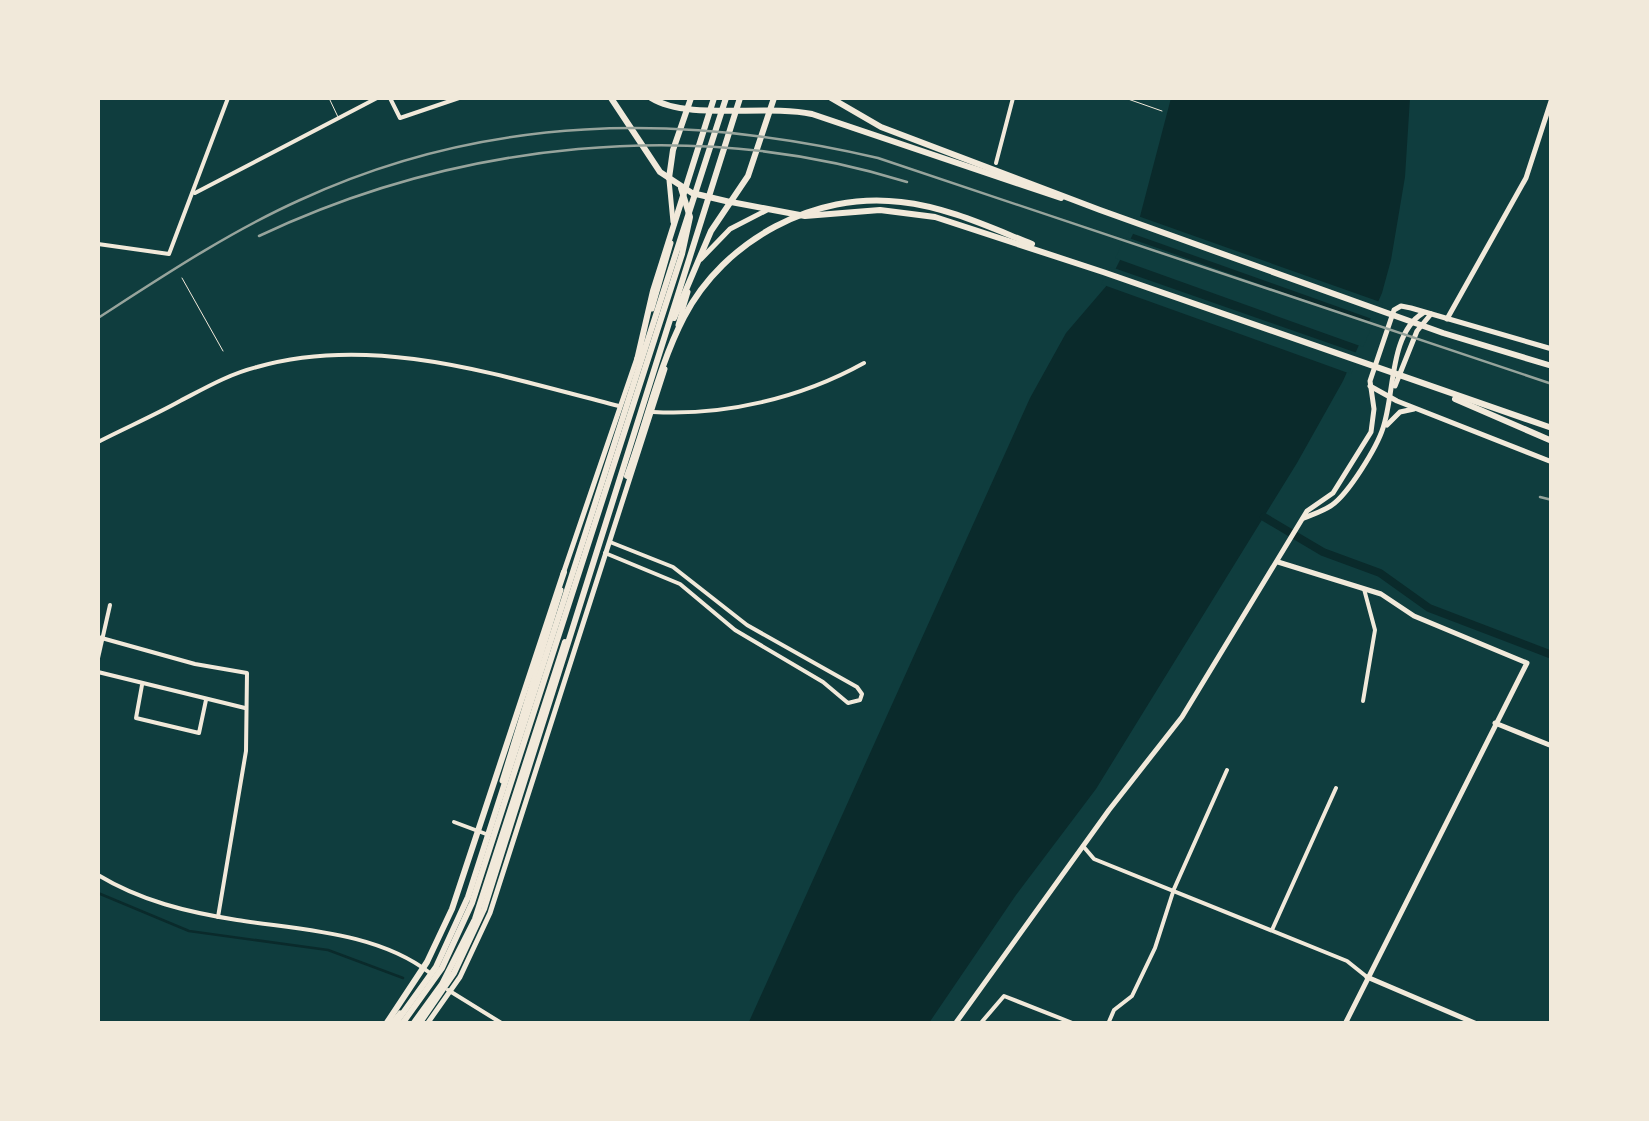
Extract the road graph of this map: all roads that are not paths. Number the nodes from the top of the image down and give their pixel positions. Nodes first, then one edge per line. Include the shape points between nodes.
1 (228, 98) edge
2 (328, 98) edge
3 (377, 98) edge
4 (390, 98) edge
5 (459, 98) edge
6 (612, 98) edge
7 (650, 98) edge
8 (690, 98) edge
9 (714, 98) edge
10 (726, 98) edge
11 (740, 98) edge
12 (774, 98) edge
13 (831, 98) edge
14 (1013, 98) edge
15 (1125, 98) edge
16 (1552, 98) edge
17 (1162, 111) dead end
18 (338, 118) junction
19 (996, 163) dead end
20 (669, 180) junction
21 (682, 188) junction
22 (192, 194) junction
23 (731, 202) junction
24 (1096, 208) junction
25 (770, 209) junction
26 (690, 226) junction
27 (708, 236) junction
28 (98, 244) edge
29 (696, 266) junction
30 (1103, 272) junction
31 (182, 278) dead end
32 (1428, 313) junction
33 (1447, 319) junction
34 (1552, 349) edge
35 (222, 351) dead end
36 (651, 354) junction
37 (864, 363) dead end
38 (1552, 366) edge
39 (632, 371) junction
40 (1427, 385) junction
41 (1370, 386) junction
42 (639, 390) junction
43 (630, 394) junction
44 (1390, 398) junction
45 (620, 406) junction
46 (1417, 409) junction
47 (653, 412) junction
48 (1552, 428) edge
49 (1382, 432) junction
50 (1552, 441) edge
51 (98, 442) edge
52 (1552, 462) edge
53 (1302, 520) junction
54 (606, 538) junction
55 (604, 553) junction
56 (1278, 562) junction
57 (564, 572) junction
58 (1364, 589) junction
59 (571, 597) junction
60 (110, 605) dead end
61 (100, 638) edge
62 (98, 658) edge
63 (98, 672) edge
64 (142, 685) junction
65 (206, 700) junction
66 (1364, 701) dead end
67 (245, 708) junction
68 (1495, 723) junction
69 (528, 728) junction
70 (513, 745) junction
71 (1552, 746) edge
72 (1226, 770) dead end
73 (1336, 788) dead end
74 (454, 822) dead end
75 (486, 834) junction
76 (1083, 846) junction
77 (98, 875) edge
78 (1174, 889) junction
79 (218, 917) junction
80 (1272, 930) junction
81 (453, 956) junction
82 (467, 964) junction
83 (1367, 977) junction
84 (436, 978) junction
85 (450, 992) junction
86 (416, 1007) junction
87 (394, 1024) edge
88 (416, 1024) edge
89 (428, 1024) edge
90 (503, 1024) edge
91 (955, 1024) edge
92 (980, 1024) edge
93 (1074, 1024) edge
94 (1108, 1024) edge
95 (1345, 1024) edge
96 (1478, 1024) edge

1 - 22 street
2 - 18 lane
3 - 18 street
4 - 5 street via 400,118
6 - 20 main road
7 - 24 main road via 684,108 812,114
8 - 20 main road
9 - 43 main road via 653,290
10 - 43 main road
11 - 54 main road
12 - 23 main road via 748,176
13 - 24 main road via 881,127
14 - 19 street
15 - 17 lane
16 - 33 street via 1520,190
18 - 22 street
20 - 21 main road
20 - 39 street via 672,242
21 - 23 main road
21 - 26 main road
22 - 28 street via 169,254
23 - 25 main road
23 - 27 main road
24 - 38 main road via 1427,328
25 - 29 street via 730,229
25 - 30 main road via 805,216 925,214
26 - 27 street
26 - 36 main road
27 - 29 main road
29 - 47 street
29 - 81 main road via 668,332 481,902
30 - 40 main road
30 - 54 main road via 958,215 902,202 845,203 776,226 726,261 685,314
31 - 35 lane
32 - 33 street
32 - 41 street via 1394,310
32 - 44 street
33 - 34 street
36 - 39 street
36 - 42 main road
37 - 47 street via 796,394 704,411
39 - 45 street
40 - 48 main road
40 - 50 main road
41 - 44 street
41 - 53 street via 1374,408 1367,439 1333,493
42 - 45 street
42 - 59 main road
43 - 87 main road via 468,897 436,967
44 - 46 street
44 - 49 street
45 - 51 street via 442,364 330,355 243,371
45 - 57 street
46 - 49 street via 1400,412
46 - 52 street
47 - 54 street
49 - 53 street via 1336,502
53 - 56 street
54 - 55 street
54 - 55 street via 674,567 747,625 857,687 860,700 848,703 735,630 680,584
54 - 88 main road via 484,909 454,973
55 - 82 street via 499,888
56 - 58 street
56 - 76 street via 1182,717
57 - 59 street
57 - 70 street
57 - 87 main road via 452,909
58 - 66 street via 1375,630
58 - 68 street via 1527,663
59 - 69 main road
60 - 61 street
61 - 62 street
61 - 67 street via 247,674
63 - 64 street
64 - 65 street
64 - 65 street via 136,718 152,722 199,733
65 - 67 street
67 - 79 street via 246,751
68 - 71 street
68 - 83 street
69 - 70 street
69 - 81 main road
70 - 75 street
72 - 78 street
73 - 80 street
74 - 75 street
75 - 84 street
76 - 78 street via 1094,859
76 - 91 street
77 - 79 street via 146,900
78 - 80 street
78 - 94 street via 1132,996
79 - 84 street via 340,936 396,954
80 - 83 street
81 - 82 street
81 - 84 main road
82 - 85 street
83 - 95 street
83 - 96 street
84 - 85 street
84 - 86 main road
84 - 86 street
85 - 89 street
85 - 90 street
86 - 87 main road
86 - 88 main road
92 - 93 street via 1004,996

